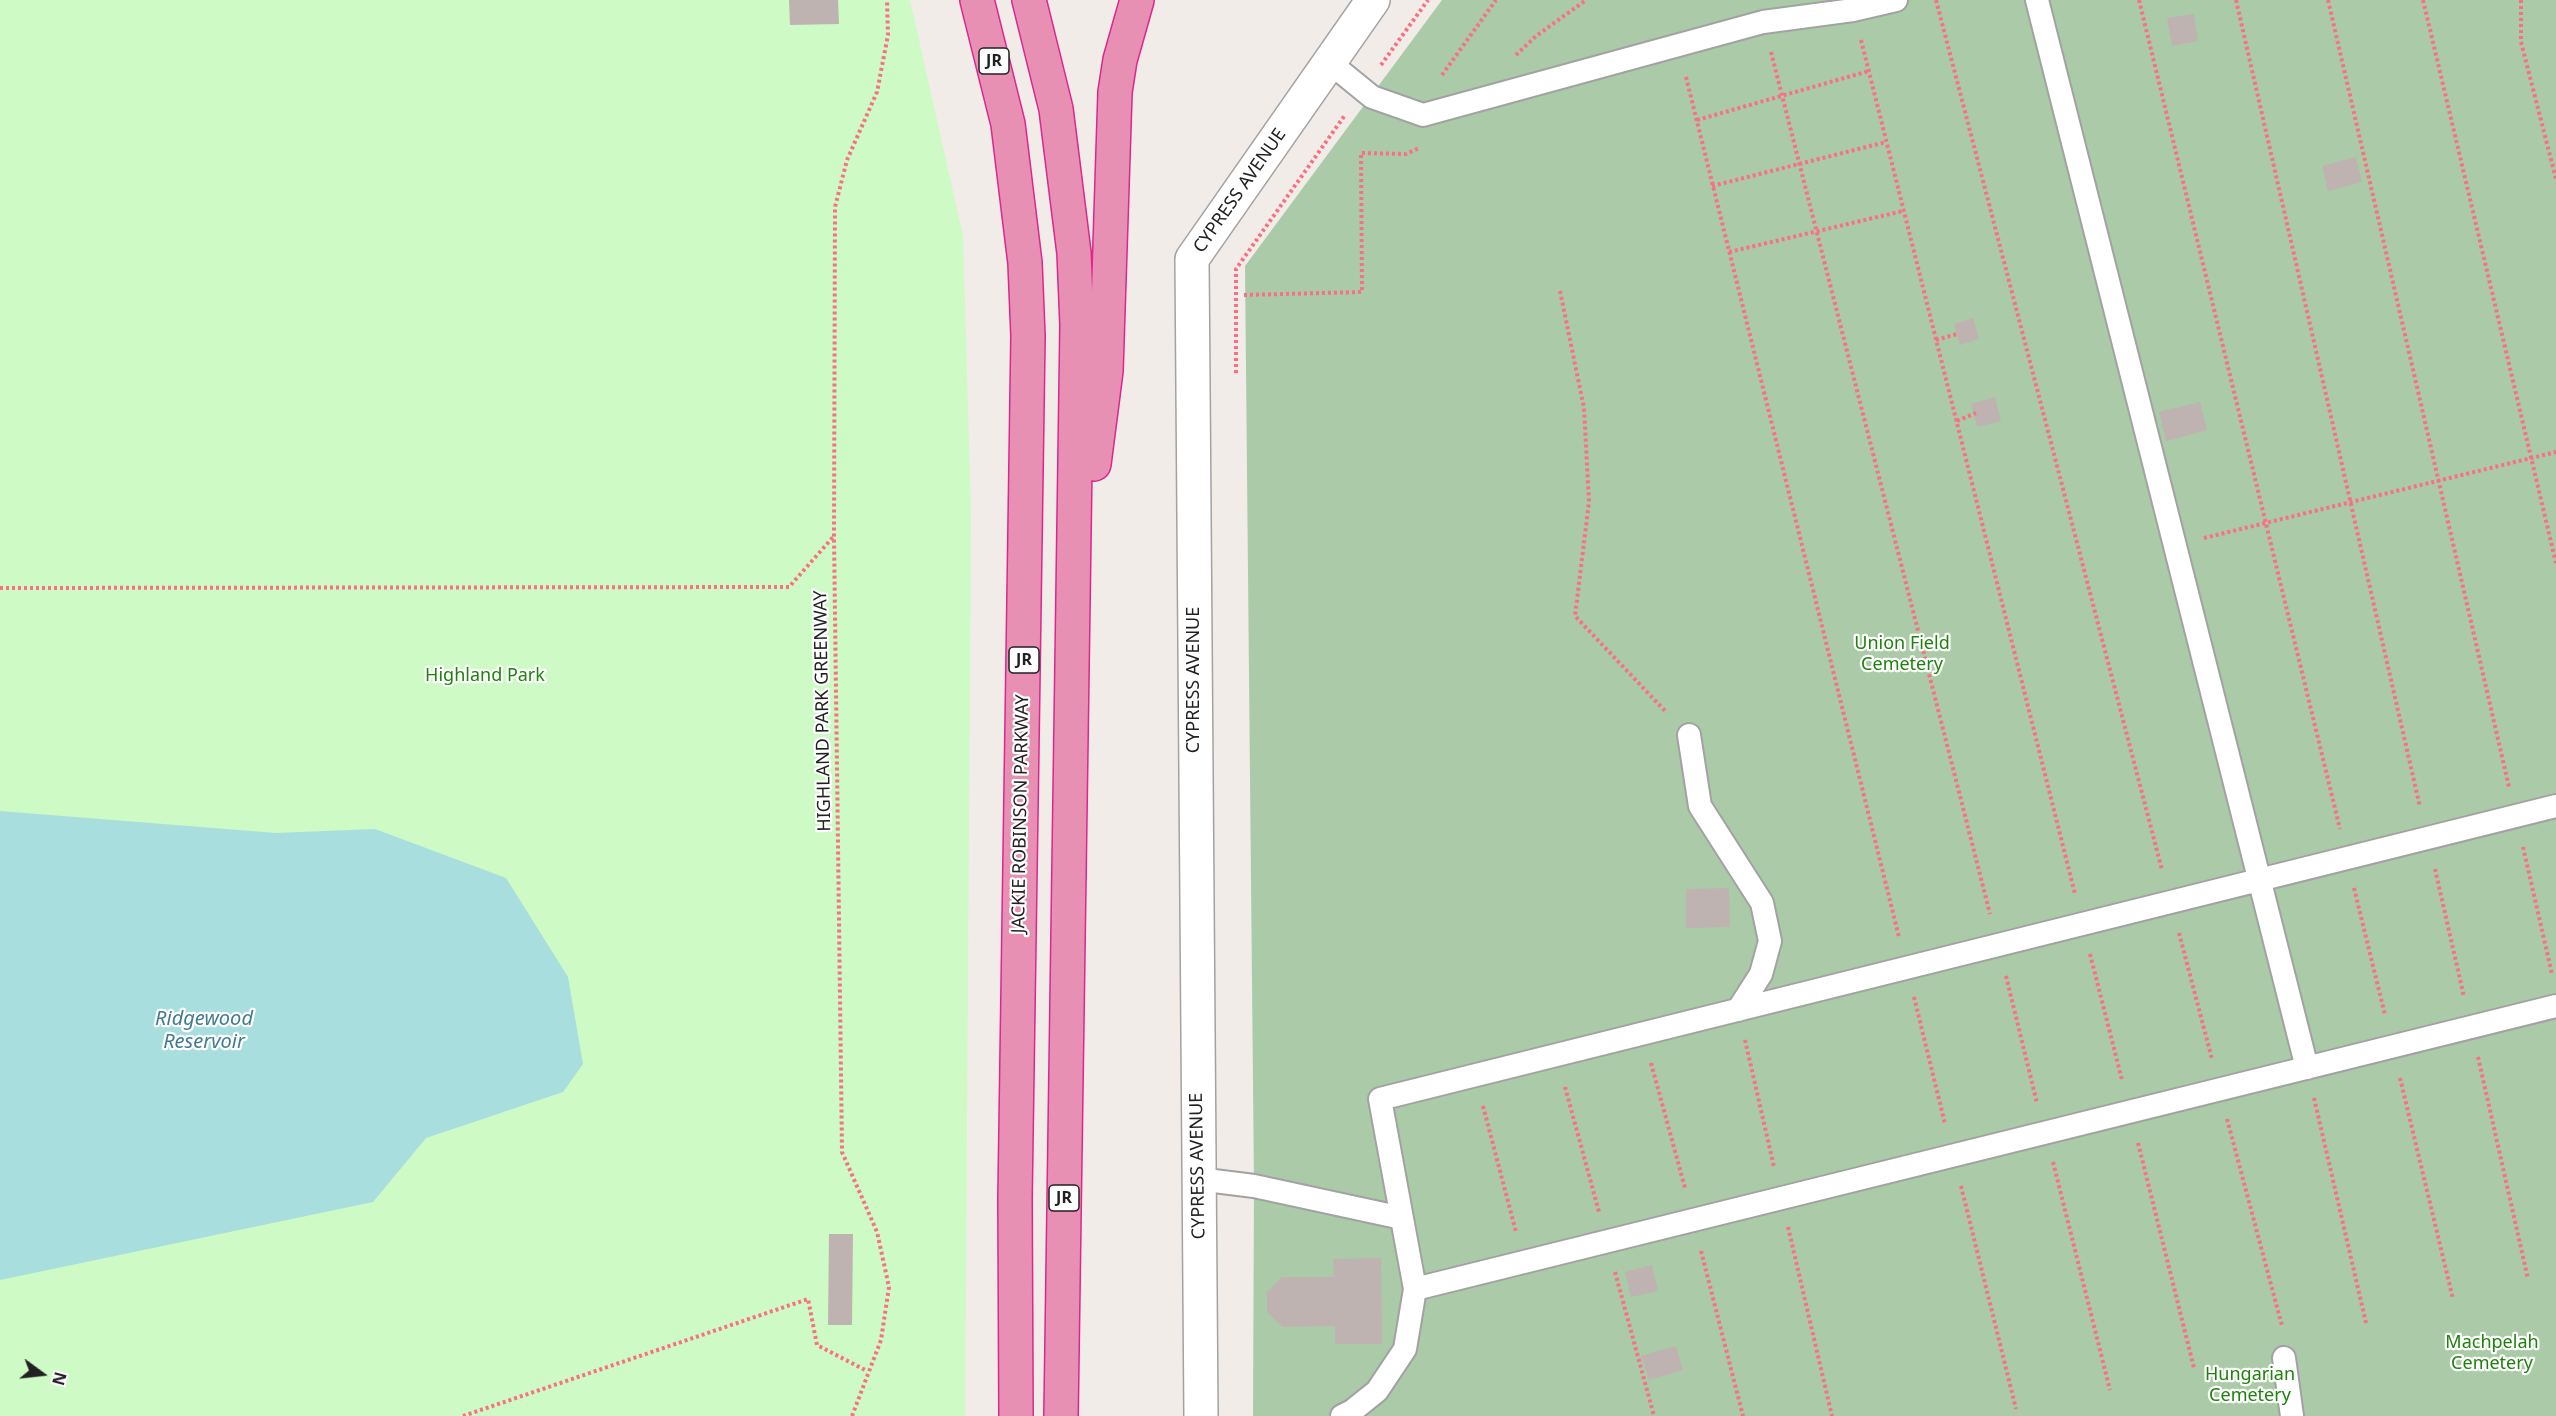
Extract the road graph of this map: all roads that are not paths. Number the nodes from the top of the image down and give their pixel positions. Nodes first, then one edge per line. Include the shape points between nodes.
1 (977, 0) edge
2 (1029, 0) edge
3 (1137, 0) edge
4 (1373, 0) edge
5 (1896, 0) edge
6 (2037, 0) edge
7 (1329, 62) junction
8 (1073, 617) junction
9 (1689, 735) road end
10 (2556, 806) edge
11 (2260, 880) junction
12 (2556, 1006) edge
13 (1738, 1010) junction
14 (2307, 1068) junction
15 (1198, 1179) junction
16 (1402, 1218) junction
17 (1415, 1289) junction
18 (2284, 1358) dead end
19 (1016, 1416) edge
20 (1062, 1416) edge
21 (1201, 1416) edge
22 (1342, 1416) edge
23 (2292, 1416) edge

1 - 19 highway, JACKIE ROBINSON PARKWAY / JR via 1008,124 1025,263 1028,336 1015,1198
2 - 8 highway, JR via 1056,109 1074,253 1077,393
3 - 8 highway via 1115,92 1106,371
4 - 7 street, CYPRESS AVENUE
5 - 7 lane via 1763,22 1423,115 1372,98
6 - 11 lane
7 - 15 street, CYPRESS AVENUE via 1192,259
8 - 20 highway, JR
9 - 13 lane via 1700,806 1762,903 1770,941 1761,974
10 - 11 lane
11 - 13 lane
11 - 14 lane
12 - 14 lane
13 - 16 lane via 1380,1099
14 - 17 lane
15 - 16 lane via 1254,1186
15 - 21 street, CYPRESS AVENUE
16 - 17 lane
17 - 22 lane via 1405,1349 1377,1391
18 - 23 lane

